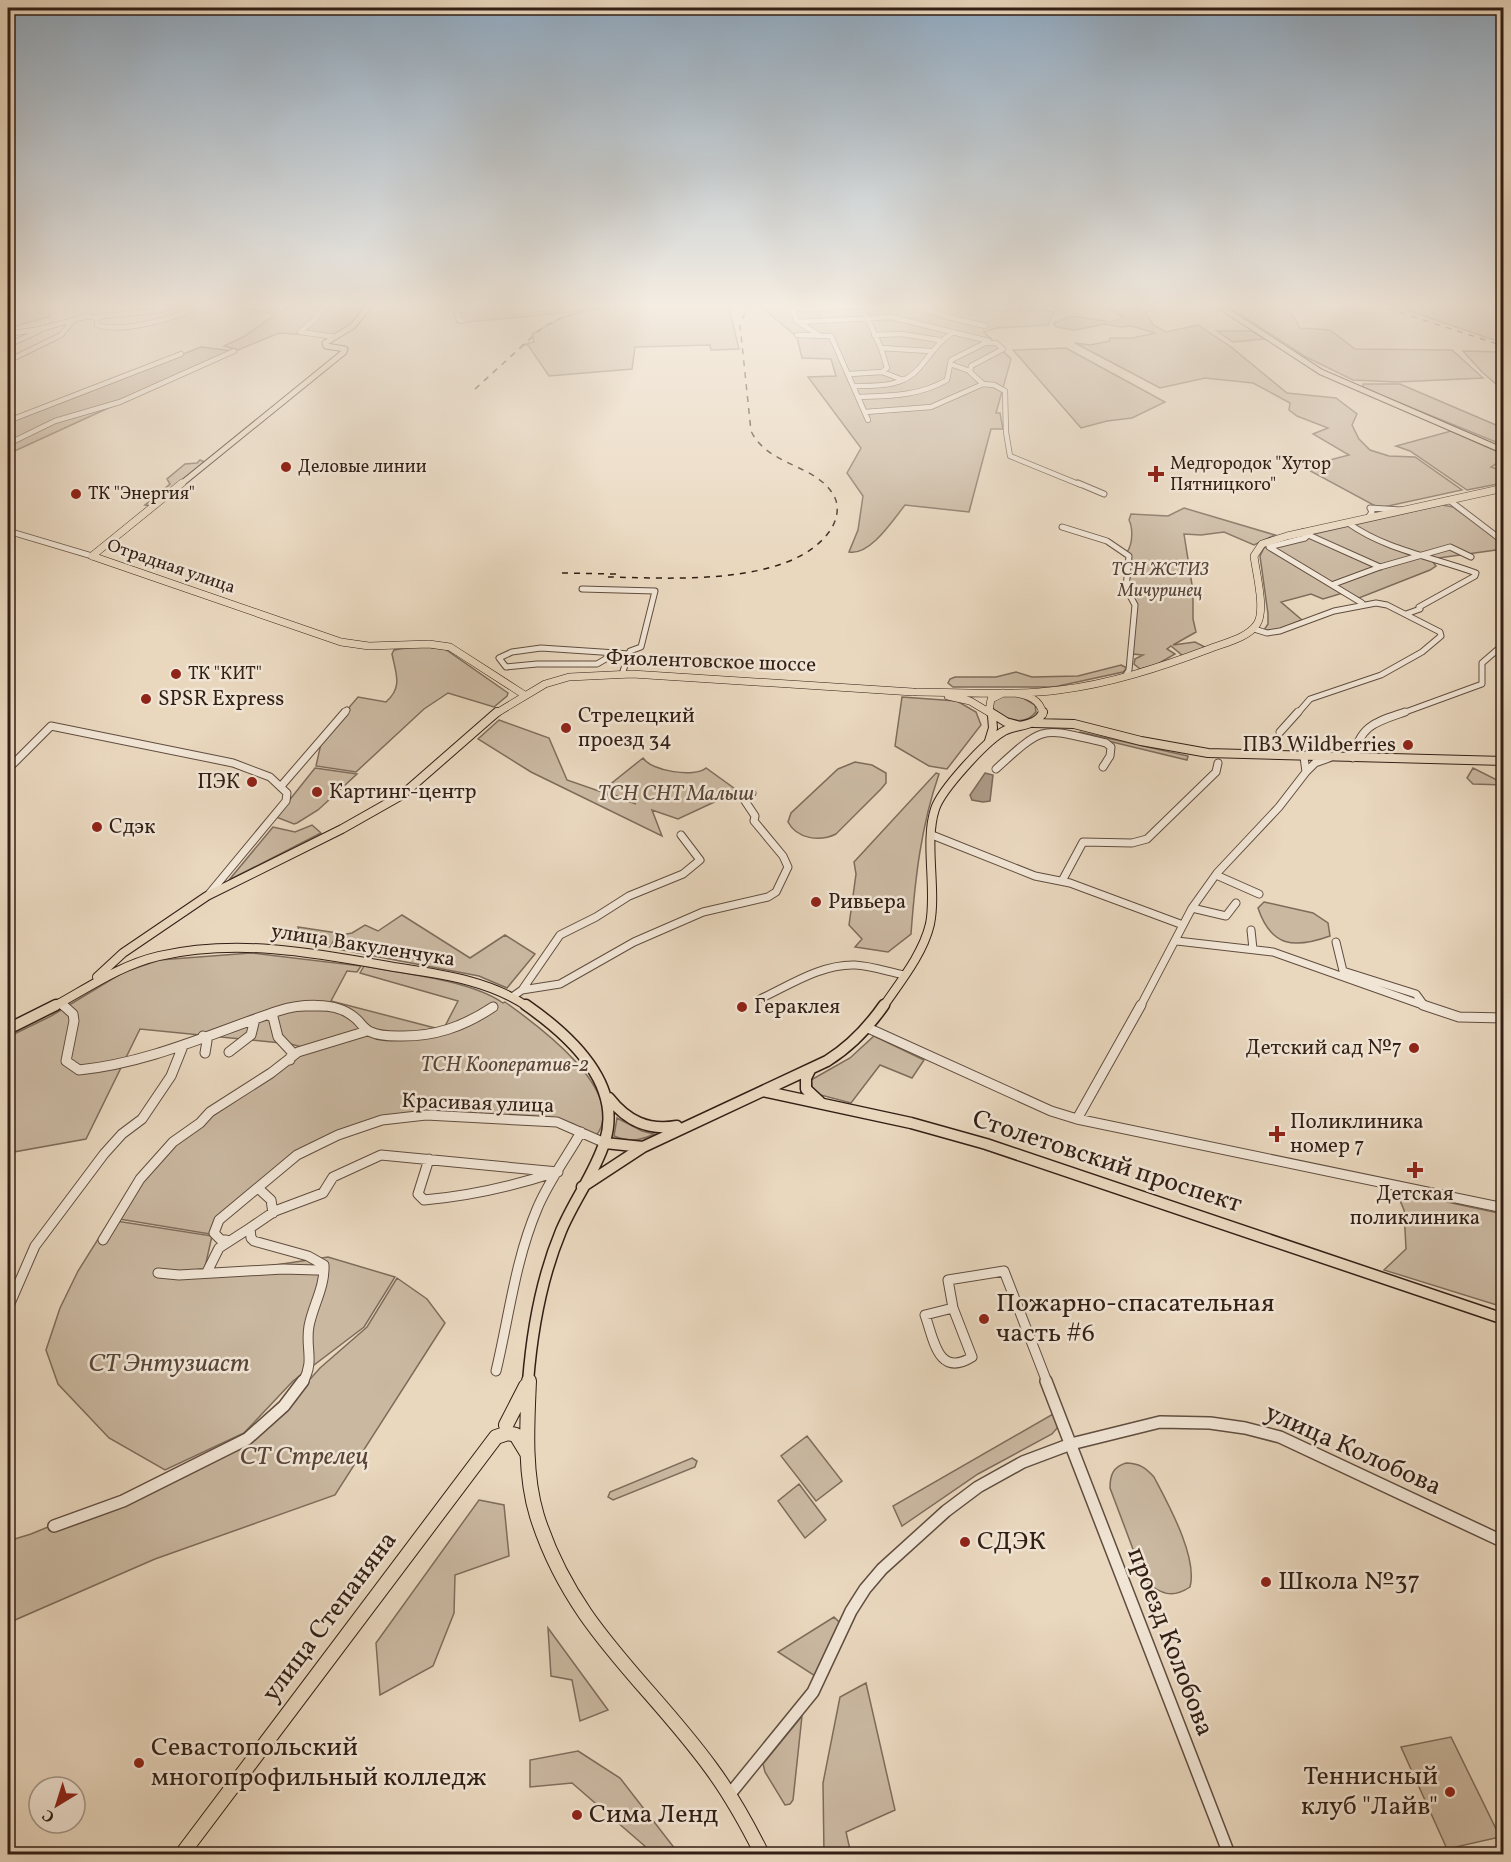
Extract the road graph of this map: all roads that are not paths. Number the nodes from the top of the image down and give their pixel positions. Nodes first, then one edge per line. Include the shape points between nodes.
1 (83, 392) edge
2 (143, 392) edge
3 (295, 392) edge
4 (857, 392) edge
5 (920, 392) edge
6 (968, 392) edge
7 (1005, 392) edge
8 (1367, 392) edge
9 (1369, 392) edge
10 (911, 394) junction
11 (859, 397) junction
12 (930, 407) junction
13 (865, 412) junction
14 (868, 420) dead end
15 (8, 421) edge
16 (8, 444) edge
17 (1503, 450) edge
18 (1503, 488) edge
19 (1104, 494) dead end
20 (1449, 500) junction
21 (1348, 523) junction
22 (1062, 526) dead end
23 (8, 531) edge
24 (1303, 532) junction
25 (1503, 542) edge
26 (1424, 555) junction
27 (92, 556) junction
28 (1471, 557) dead end
29 (1380, 567) junction
30 (1334, 584) junction
31 (582, 589) dead end
32 (1362, 603) junction
33 (1406, 615) junction
34 (1254, 629) junction
35 (1503, 644) edge
36 (616, 653) junction
37 (629, 654) junction
38 (622, 674) junction
39 (1126, 675) junction
40 (504, 684) junction
41 (545, 684) junction
42 (1060, 690) junction
43 (915, 692) junction
44 (1011, 693) junction
45 (523, 694) junction
46 (511, 702) junction
47 (1042, 708) junction
48 (347, 710) dead end
49 (991, 713) junction
50 (1028, 724) junction
51 (1074, 724) junction
52 (1280, 732) dead end
53 (1033, 735) junction
54 (989, 741) junction
55 (1304, 757) junction
56 (1329, 758) junction
57 (1353, 758) junction
58 (1503, 761) edge
59 (1218, 763) dead end
60 (1103, 767) dead end
61 (8, 768) edge
62 (996, 769) dead end
63 (1306, 772) junction
64 (282, 785) junction
65 (752, 793) dead end
66 (681, 835) dead end
67 (932, 835) junction
68 (1216, 875) junction
69 (1062, 881) junction
70 (1259, 894) dead end
71 (207, 896) junction
72 (1236, 903) dead end
73 (1192, 908) junction
74 (1183, 925) junction
75 (1251, 930) dead end
76 (1177, 941) junction
77 (1335, 942) dead end
78 (1254, 949) junction
79 (123, 953) junction
80 (128, 965) junction
81 (905, 975) junction
82 (89, 985) junction
83 (522, 990) junction
84 (760, 999) dead end
85 (516, 1001) junction
86 (60, 1003) junction
87 (1424, 1005) junction
88 (493, 1007) dead end
89 (268, 1015) junction
90 (1503, 1018) edge
91 (255, 1019) junction
92 (868, 1028) junction
93 (8, 1029) edge
94 (368, 1031) junction
95 (201, 1038) junction
96 (183, 1046) junction
97 (229, 1052) dead end
98 (205, 1053) dead end
99 (290, 1060) junction
100 (810, 1070) junction
101 (783, 1083) junction
102 (763, 1091) junction
103 (606, 1094) junction
104 (820, 1102) junction
105 (1077, 1119) junction
106 (694, 1122) junction
107 (580, 1132) junction
108 (604, 1143) junction
109 (643, 1147) junction
110 (429, 1159) junction
111 (558, 1172) junction
112 (582, 1187) junction
113 (258, 1188) junction
114 (1503, 1208) edge
115 (273, 1213) junction
116 (249, 1228) junction
117 (103, 1240) dead end
118 (226, 1240) junction
119 (324, 1265) junction
120 (207, 1272) junction
121 (158, 1274) dead end
122 (8, 1308) edge
123 (953, 1308) junction
124 (1503, 1319) edge
125 (496, 1371) dead end
126 (527, 1383) junction
127 (528, 1414) junction
128 (506, 1425) junction
129 (496, 1437) junction
130 (1071, 1444) junction
131 (529, 1458) junction
132 (54, 1526) dead end
133 (1503, 1542) edge
134 (730, 1794) junction
135 (182, 1854) edge
136 (762, 1854) edge
137 (1229, 1854) edge

1 - 15 street
2 - 16 street via 108,407 55,421
3 - 27 main road, Отрадная улица
4 - 11 street
5 - 10 street
6 - 12 street
7 - 19 street via 1004,431 1010,456
8 - 17 main road
9 - 17 main road
10 - 11 street
10 - 12 street
11 - 13 street
12 - 13 street
13 - 14 street
18 - 20 main road
20 - 21 main road
20 - 25 street
21 - 24 main road
21 - 26 street via 1358,531
22 - 39 street via 1104,541 1129,556 1126,588 1136,605
23 - 27 street
24 - 29 street
24 - 30 street via 1305,538 1269,547
24 - 34 main road via 1277,538 1256,549 1253,563 1261,612
26 - 28 street via 1450,548
26 - 29 street
26 - 33 street via 1476,573
27 - 40 main road, Отрадная улица via 341,642 450,647
29 - 30 street
30 - 32 street
31 - 37 street via 655,591 641,647
32 - 33 street via 1377,602
32 - 34 street via 1280,631
33 - 52 street via 1441,636 1422,652 1381,675 1310,699
34 - 39 main road, Фиолентовское шоссе via 1200,652
35 - 57 street via 1482,663 1482,684 1372,724 1356,744
36 - 36 street via 597,664 506,667 499,658 537,647
36 - 37 street
37 - 38 street
38 - 41 main road, Фиолентовское шоссе
38 - 43 main road, Фиолентовское шоссе
39 - 42 main road, Фиолентовское шоссе
40 - 41 main road
40 - 45 main road, Отрадная улица
40 - 46 main road via 512,691
41 - 45 main road, Фиолентовское шоссе
42 - 44 main road, Фиолентовское шоссе
42 - 47 main road, Фиолентовское шоссе via 1046,698
43 - 44 main road, Фиолентовское шоссе
43 - 49 main road, Фиолентовское шоссе via 962,698
44 - 47 main road, Фиолентовское шоссе via 1034,699
44 - 49 main road via 991,699
45 - 46 main road, Фиолентовское шоссе
46 - 71 main road, Фиолентовское шоссе via 402,795
47 - 50 main road, Фиолентовское шоссе via 1041,718
47 - 51 main road
48 - 64 street
49 - 50 main road, Фиолентовское шоссе via 1003,722
49 - 54 main road via 993,728
50 - 51 main road
50 - 53 street
50 - 54 main road, Фиолентовское шоссе via 1005,730
51 - 55 main road via 1208,753
53 - 60 street via 1049,731 1106,743 1111,747 1110,756
53 - 62 street
54 - 67 main road, Фиолентовское шоссе via 935,809
55 - 56 main road
55 - 63 street
56 - 57 main road
56 - 63 street via 1315,763
57 - 58 main road
59 - 69 street via 1216,772 1147,839 1133,844 1110,840 1083,842
61 - 64 street via 51,726 232,763
63 - 68 street
64 - 71 street, Фиолентовское шоссе via 288,793 286,801
65 - 83 street via 745,801 754,821 788,867 776,892 665,927 560,984
66 - 83 street via 700,860 683,874 629,896 560,935
67 - 69 street via 1035,876
67 - 81 main road, Фиолентовское шоссе via 930,923
68 - 70 street
68 - 73 street
69 - 74 street
71 - 79 main road, Фиолентовское шоссе
72 - 73 street via 1226,916
73 - 74 street
74 - 76 street
75 - 78 street
76 - 78 street
76 - 105 street
77 - 87 street via 1343,971 1416,994
78 - 87 street via 1274,952
79 - 80 main road via 118,963
79 - 82 main road, Фиолентовское шоссе
80 - 82 main road, улица Вакуленчука
80 - 85 main road, улица Вакуленчука via 174,953 263,948 467,980
81 - 84 street via 852,965 837,967
81 - 92 main road, Фиолентовское шоссе
82 - 86 main road, улица Вакуленчука
83 - 85 street
85 - 103 main road via 550,1025 582,1056
85 - 108 main road via 577,1057 597,1081 604,1103
86 - 93 main road, улица Вакуленчука
86 - 96 street via 73,1014 66,1060 73,1068 88,1070
87 - 90 street via 1459,1017
88 - 94 street via 470,1023 433,1035 389,1036
89 - 91 street
89 - 94 street via 300,1006 336,1009 350,1013
89 - 99 street via 273,1017 279,1041 292,1052
91 - 95 street
91 - 97 street via 254,1030 246,1041
92 - 100 main road, Фиолентовское шоссе via 844,1050
92 - 105 street via 1051,1111
94 - 99 street via 298,1053
95 - 96 street
95 - 98 street via 207,1041
96 - 122 street via 171,1076 142,1119 108,1149 35,1246
99 - 117 street via 210,1112 173,1142 140,1179
100 - 101 main road, Фиолентовское шоссе
100 - 104 main road via 806,1089
101 - 102 main road, Фиолентовское шоссе
101 - 104 main road
102 - 104 main road, Столетовский проспект
102 - 106 main road
103 - 106 main road via 620,1112 643,1126 667,1128
103 - 108 main road via 609,1121
104 - 124 main road, Столетовский проспект via 986,1144
105 - 114 street
106 - 109 main road
107 - 108 street, Красивая улица
107 - 111 street
107 - 113 street, Красивая улица via 557,1122 402,1116 318,1143
108 - 109 main road
108 - 112 main road
109 - 112 main road
110 - 111 street
110 - 111 street via 418,1194 424,1200 465,1196
110 - 115 street via 381,1155 333,1177 323,1193
111 - 125 street via 537,1208 512,1285
112 - 126 main road via 562,1230 538,1301
113 - 115 street via 271,1200
113 - 118 street, Красивая улица via 219,1220 214,1233
115 - 116 street
116 - 118 street
116 - 119 street via 254,1241 293,1251
118 - 120 street via 213,1252
119 - 120 street via 317,1270
119 - 132 street via 325,1282 309,1328 309,1367 302,1384 261,1429 162,1484
120 - 121 street
123 - 123 street via 972,1357 956,1365 947,1364 941,1357 925,1315
123 - 130 street, проезд Колобова via 948,1280 1004,1271
126 - 127 main road
126 - 128 main road, улица Степаняна
127 - 128 main road, улица Степаняна
127 - 131 main road
128 - 129 street, улица Степаняна
129 - 131 main road via 505,1432 514,1434
129 - 135 main road, улица Степаняна
130 - 133 street, улица Колобова via 1160,1422 1245,1428 1280,1437
130 - 134 street, улица Колобова via 1023,1461 978,1487 882,1569 851,1611 813,1692
130 - 137 street, проезд Колобова
131 - 134 main road via 542,1535 567,1588 590,1622
134 - 136 main road

